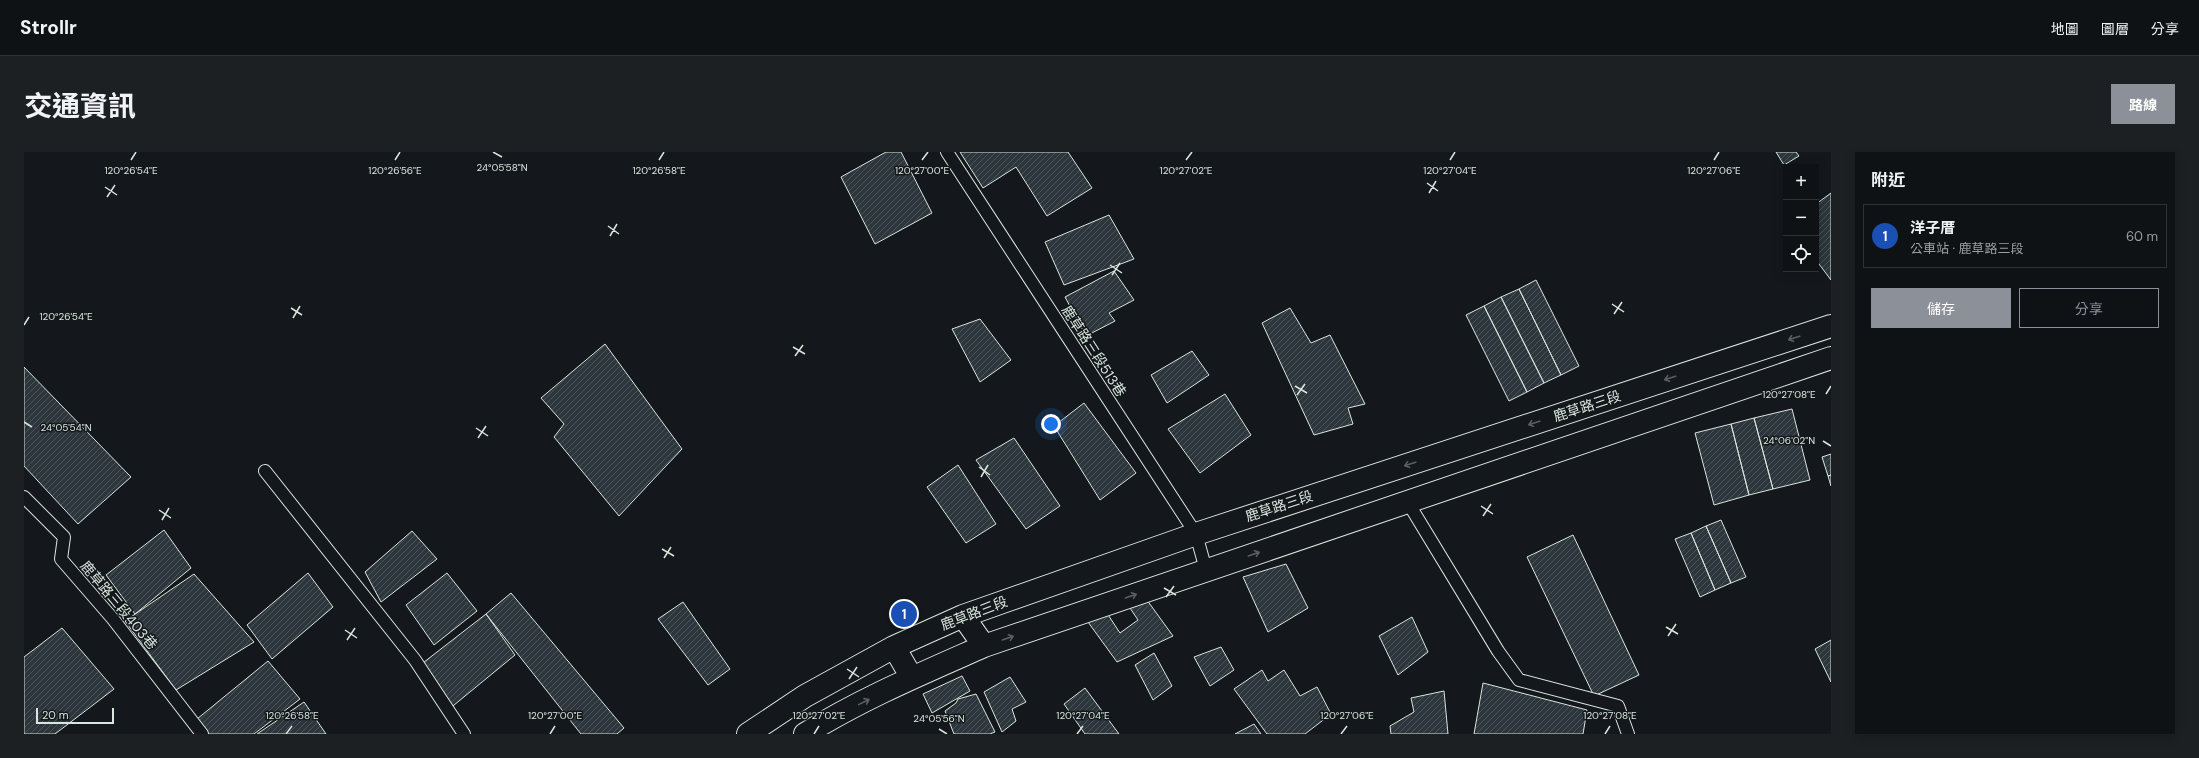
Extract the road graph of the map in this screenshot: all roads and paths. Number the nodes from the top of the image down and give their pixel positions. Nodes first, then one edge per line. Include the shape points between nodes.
1 (947, 152) edge
2 (1831, 326) edge
3 (1831, 358) edge
4 (265, 471) dead end
5 (24, 496) edge
6 (1407, 501) junction
7 (1196, 534) junction
8 (1206, 570) junction
9 (963, 616) junction
10 (984, 646) junction
11 (894, 647) junction
12 (912, 678) junction
13 (202, 734) edge
14 (464, 734) edge
15 (748, 734) edge
16 (805, 734) edge
17 (1628, 734) edge

1 - 7 lane, 鹿草路三段513巷
2 -> 7 main road, 鹿草路三段
3 - 6 main road
4 - 14 lane via 415,660
5 - 13 lane, 鹿草路三段403巷 via 64,537 61,559 113,619
8 -> 6 main road
6 - 17 lane via 1498,651 1519,680 1618,706
7 - 8 lane, 鹿草路三段513巷
7 - 9 main road, 鹿草路三段
10 -> 8 main road
9 - 10 main road
9 - 11 main road, 鹿草路三段
10 - 12 main road
11 - 12 main road
11 - 15 main road, 鹿草路三段 via 805,696
16 -> 12 main road via 829,719

